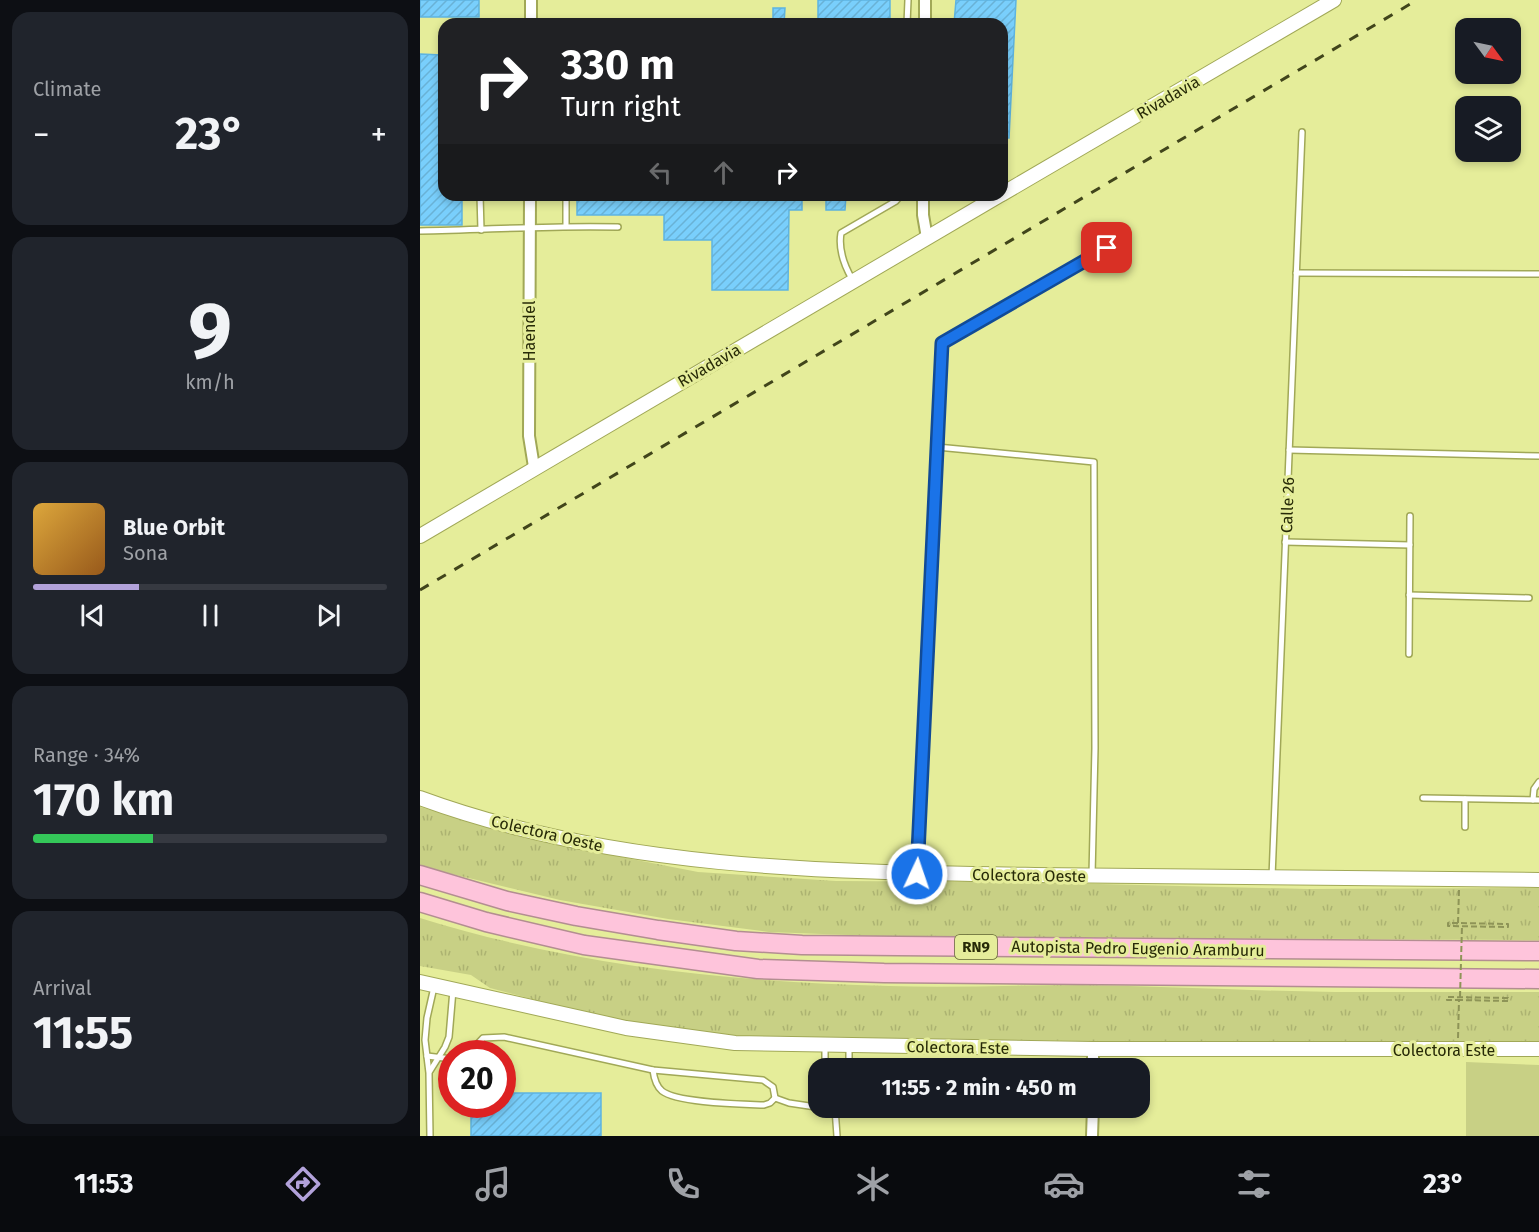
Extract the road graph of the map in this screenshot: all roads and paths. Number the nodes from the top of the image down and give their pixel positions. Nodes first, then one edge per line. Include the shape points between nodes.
1 (531, 0) edge
2 (908, 0) edge
3 (925, 0) edge
4 (1332, 0) edge
5 (531, 18) edge
6 (907, 18) edge
7 (925, 18) edge
8 (1302, 132) dead end
9 (1008, 190) edge
10 (480, 201) edge
11 (530, 201) edge
12 (566, 201) edge
13 (896, 201) edge
14 (923, 201) edge
15 (989, 201) edge
16 (566, 225) junction
17 (618, 227) dead end
18 (530, 228) junction
19 (481, 230) junction
20 (420, 231) edge
21 (927, 238) junction
22 (1107, 248) dead end
23 (1296, 273) junction
24 (1539, 274) edge
25 (853, 281) junction
26 (937, 447) junction
27 (1289, 450) junction
28 (1539, 456) edge
29 (534, 467) junction
30 (1410, 516) dead end
31 (420, 536) edge
32 (1285, 542) junction
33 (1410, 545) junction
34 (1409, 595) junction
35 (1529, 598) dead end
36 (1409, 654) dead end
37 (1539, 782) edge
38 (420, 798) edge
39 (1423, 798) dead end
40 (1465, 799) junction
41 (1536, 800) edge
42 (1465, 826) dead end
43 (917, 874) junction
44 (420, 875) edge
45 (1092, 876) junction
46 (1272, 879) junction
47 (1459, 880) junction
48 (1539, 880) edge
49 (420, 902) edge
50 (1458, 923) junction
51 (1461, 926) junction
52 (1539, 951) edge
53 (1539, 979) edge
54 (420, 982) edge
55 (435, 986) junction
56 (453, 990) junction
57 (1459, 999) junction
58 (448, 1040) edge
59 (481, 1040) edge
60 (423, 1041) edge
61 (825, 1044) junction
62 (849, 1045) junction
63 (1093, 1049) junction
64 (1539, 1049) edge
65 (1458, 1050) junction
66 (427, 1056) junction
67 (438, 1056) edge
68 (438, 1058) edge
69 (825, 1058) edge
70 (849, 1058) edge
71 (1093, 1058) edge
72 (653, 1070) junction
73 (429, 1073) junction
74 (775, 1098) junction
75 (808, 1105) edge
76 (836, 1118) edge
77 (1092, 1118) edge
78 (430, 1136) edge
79 (837, 1136) edge
80 (1092, 1136) edge

1 - 5 street
2 - 6 lane
3 - 7 street
4 - 9 street, Rivadavia
8 - 23 lane, Calle 26
10 - 19 lane
11 - 18 street, Haendel
12 - 16 lane
13 - 25 lane via 841,233 841,257
14 - 21 street
15 - 21 street, Rivadavia
16 - 17 lane
16 - 18 lane
18 - 19 lane
18 - 29 street, Haendel via 529,436
19 - 20 lane
21 - 25 street, Rivadavia
22 - 26 lane via 942,343
23 - 24 lane
23 - 27 lane, Calle 26
25 - 29 street, Rivadavia
26 - 43 lane
26 - 45 lane via 1094,462
27 - 28 lane
27 - 32 lane, Calle 26
29 - 31 street, Rivadavia
30 - 33 lane
32 - 33 lane
32 - 46 lane, Calle 26
33 - 34 lane
34 - 35 lane
34 - 36 lane
37 - 41 lane via 1534,789
38 - 43 street, Colectora Oeste via 556,837 630,851 724,864
39 - 40 lane
40 - 41 lane
40 - 42 lane
43 - 45 street, Colectora Oeste
44 - 52 highway, Autopista Pedro Eugenio Aramburu / RN9 via 507,901 576,916 736,941 802,945
45 - 46 street, Colectora Oeste
46 - 47 street, Colectora Oeste
47 - 48 street, Colectora Oeste
47 - 50 path
49 - 53 highway, Autopista Pedro Eugenio Aramburu / RN9 via 584,945 780,970
50 - 51 path via 1448,926
50 - 51 path via 1508,924
51 - 57 path, bridge
54 - 55 street, Colectora Este
55 - 56 street, Colectora Este
55 - 60 lane
56 - 58 lane
56 - 61 street, Colectora Este via 683,1037 735,1043
57 - 57 path via 1508,998 1508,1001
57 - 65 path
59 - 72 lane via 504,1037
60 - 66 lane
61 - 62 street, Colectora Este
61 - 69 lane
62 - 63 street, Colectora Este
62 - 70 lane
63 - 65 street, Colectora Este
63 - 71 street
64 - 65 street, Colectora Este
66 - 67 lane
66 - 73 lane
68 - 73 lane
72 - 74 lane via 763,1080 773,1087
72 - 74 lane via 661,1090 676,1098 764,1106
73 - 78 lane
74 - 75 lane
76 - 79 lane
77 - 80 street

